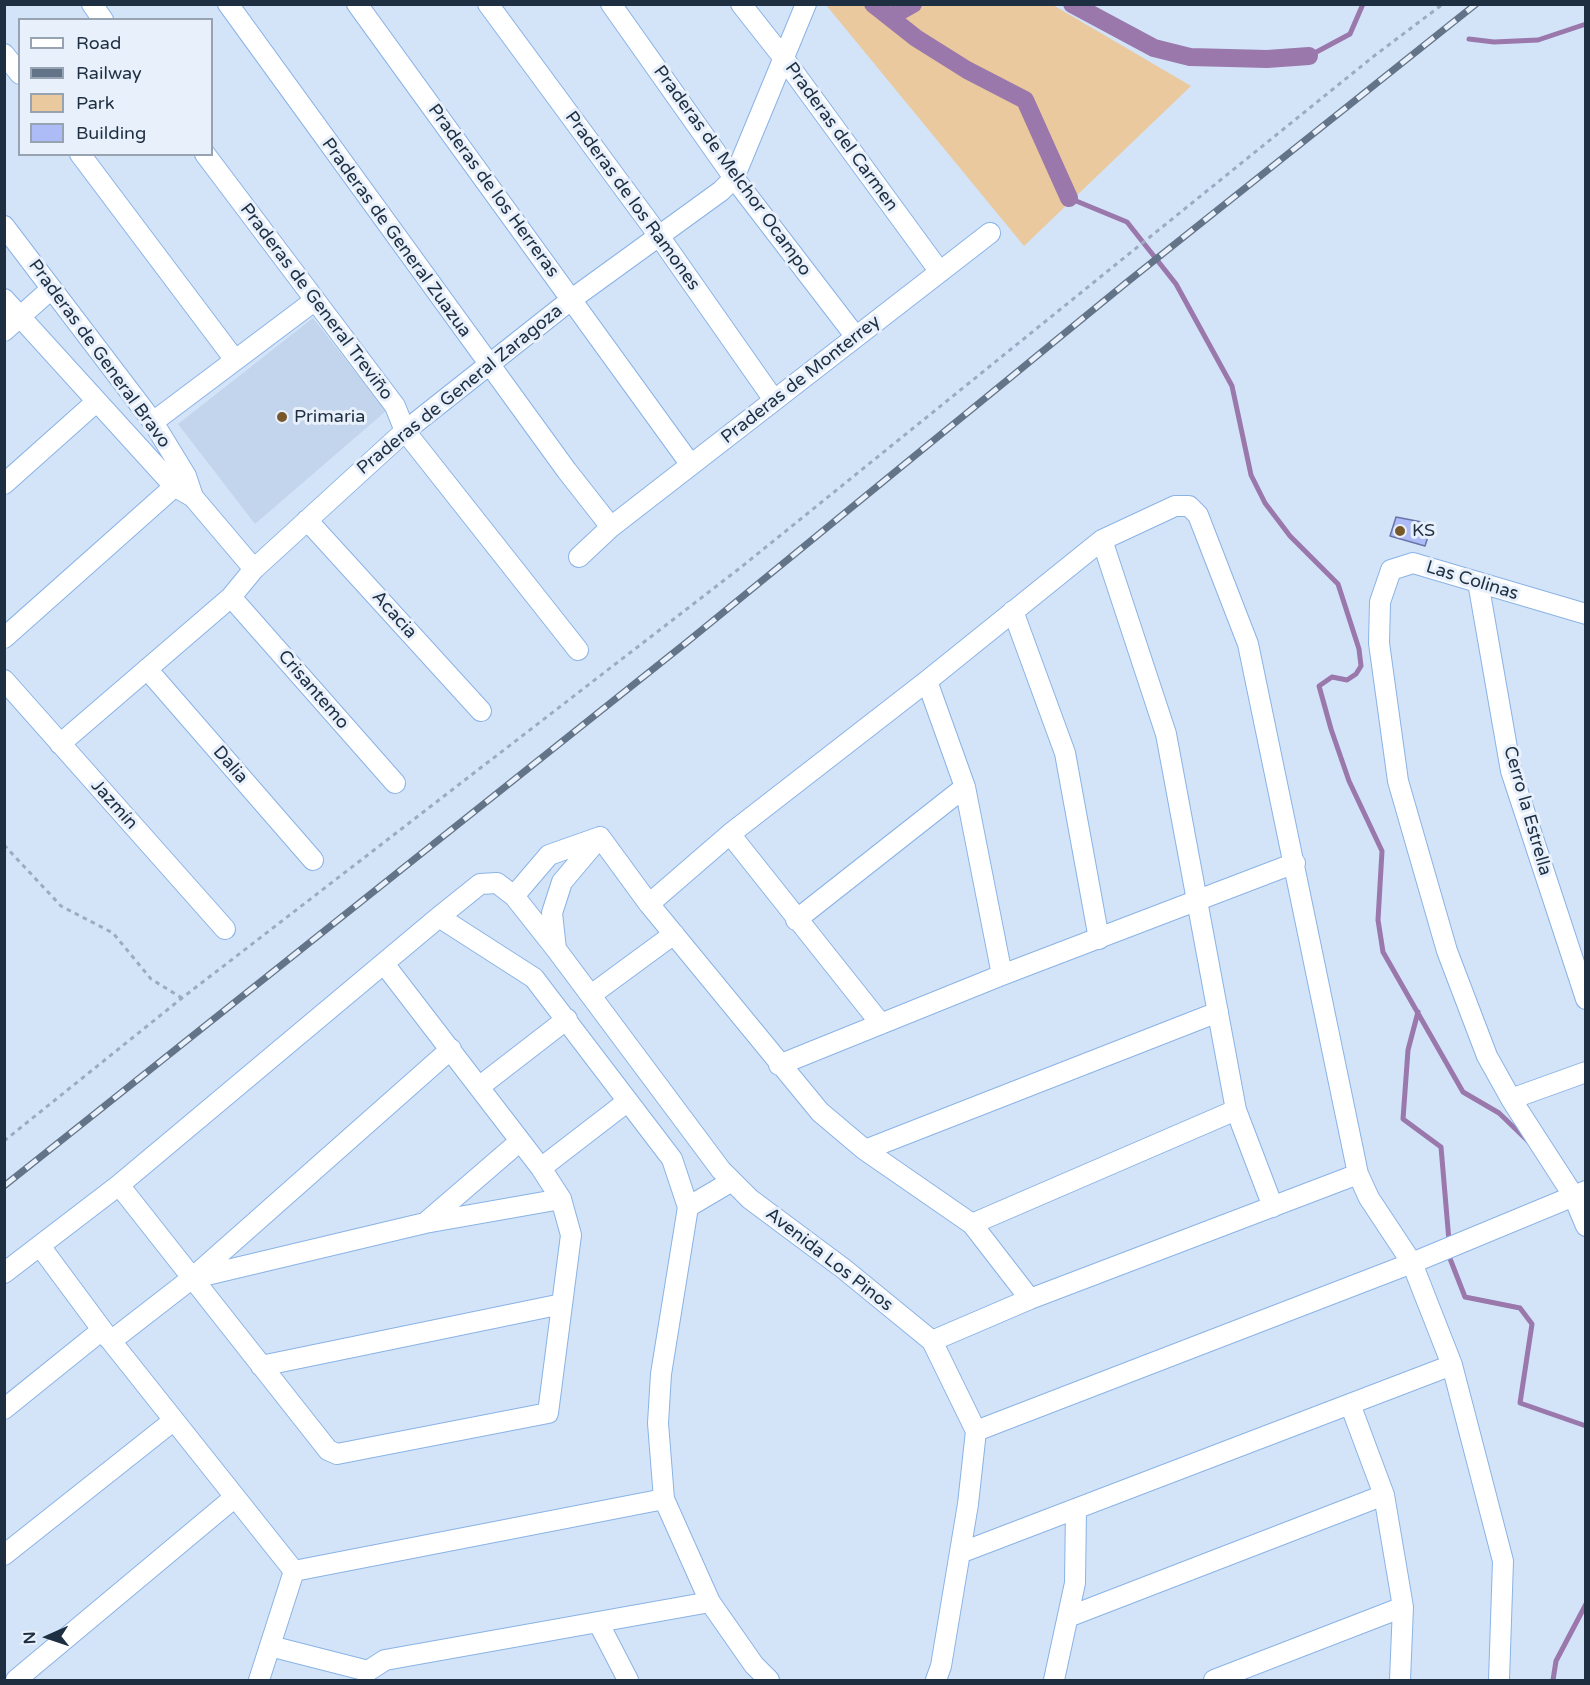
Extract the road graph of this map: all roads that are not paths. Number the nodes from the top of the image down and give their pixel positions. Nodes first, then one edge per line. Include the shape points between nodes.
1 (92, 4) edge
2 (228, 4) edge
3 (357, 4) edge
4 (488, 4) edge
5 (611, 4) edge
6 (741, 4) edge
7 (806, 4) edge
8 (102, 18) edge
9 (4, 54) edge
10 (782, 57) junction
11 (18, 72) edge
12 (82, 156) edge
13 (205, 156) edge
14 (734, 178) junction
15 (4, 226) edge
16 (990, 233) dead end
17 (659, 236) junction
18 (940, 272) junction
19 (50, 290) junction
20 (4, 299) edge
21 (572, 299) junction
22 (314, 301) junction
23 (21, 317) junction
24 (4, 331) edge
25 (856, 337) junction
26 (235, 360) junction
27 (489, 365) junction
28 (774, 400) junction
29 (96, 402) junction
30 (153, 422) junction
31 (405, 431) junction
32 (691, 465) junction
33 (180, 481) junction
34 (4, 484) edge
35 (307, 520) junction
36 (611, 527) junction
37 (1102, 540) junction
38 (579, 556) dead end
39 (254, 569) junction
40 (1478, 582) junction
41 (231, 597) junction
42 (1013, 611) junction
43 (1585, 618) edge
44 (4, 638) edge
45 (578, 650) dead end
46 (147, 669) junction
47 (4, 680) edge
48 (927, 681) junction
49 (481, 711) dead end
50 (60, 744) junction
51 (395, 783) dead end
52 (964, 788) junction
53 (730, 834) junction
54 (600, 837) junction
55 (313, 860) dead end
56 (1295, 863) junction
57 (514, 896) junction
58 (1197, 902) junction
59 (650, 904) junction
60 (439, 917) junction
61 (796, 920) junction
62 (225, 930) dead end
63 (674, 934) junction
64 (1099, 939) junction
65 (556, 950) junction
66 (385, 965) junction
67 (1002, 975) junction
68 (591, 995) junction
69 (1586, 999) edge
70 (1218, 1012) junction
71 (567, 1019) junction
72 (881, 1024) junction
73 (451, 1049) junction
74 (779, 1065) junction
75 (1586, 1072) edge
76 (479, 1087) junction
77 (1511, 1099) junction
78 (628, 1101) junction
79 (1236, 1110) junction
80 (519, 1142) junction
81 (865, 1150) junction
82 (541, 1168) junction
83 (1358, 1174) junction
84 (732, 1181) junction
85 (119, 1185) junction
86 (1579, 1193) edge
87 (561, 1199) junction
88 (688, 1207) junction
89 (1273, 1207) junction
90 (425, 1223) junction
91 (972, 1224) junction
92 (1586, 1226) edge
93 (39, 1246) junction
94 (1413, 1263) junction
95 (4, 1273) edge
96 (191, 1279) junction
97 (1030, 1299) junction
98 (562, 1304) junction
99 (106, 1335) junction
100 (932, 1341) junction
101 (1452, 1365) junction
102 (261, 1366) junction
103 (1350, 1404) junction
104 (4, 1409) edge
105 (173, 1421) junction
106 (976, 1431) junction
107 (1384, 1495) junction
108 (235, 1497) junction
109 (664, 1499) junction
110 (1076, 1509) junction
111 (960, 1552) junction
112 (4, 1555) edge
113 (294, 1571) junction
114 (710, 1602) junction
115 (1403, 1607) junction
116 (1068, 1617) junction
117 (598, 1622) junction
118 (270, 1646) junction
119 (367, 1676) edge
120 (16, 1680) edge
121 (259, 1680) edge
122 (628, 1680) edge
123 (769, 1680) edge
124 (936, 1680) edge
125 (1054, 1680) edge
126 (1214, 1680) edge
127 (1400, 1680) edge
128 (1498, 1680) edge

1 - 8 street
2 - 27 street, Praderas de General Zuazua
3 - 21 street, Praderas de los Herreras
4 - 17 street, Praderas de los Ramones
5 - 14 street, Praderas de Melchor Ocampo
6 - 10 street, Praderas del Carmen
7 - 10 street, Praderas de General Zaragoza
9 - 11 street
10 - 14 street, Praderas de General Zaragoza
10 - 18 street, Praderas del Carmen
12 - 26 street
13 - 22 street, Praderas de General Treviño
14 - 17 street, Praderas de General Zaragoza
14 - 25 street, Praderas de Melchor Ocampo
15 - 19 street, Praderas de General Bravo
16 - 18 street, Praderas de Monterrey
17 - 21 street, Praderas de General Zaragoza
17 - 28 street, Praderas de los Ramones
18 - 25 street, Praderas de Monterrey
19 - 23 street
19 - 30 street, Praderas de General Bravo
20 - 23 street, Praderas de General Bravo
21 - 27 street, Praderas de General Zaragoza
21 - 32 street, Praderas de los Herreras
22 - 26 street
22 - 31 street, Praderas de General Treviño via 395,405
23 - 24 street
23 - 29 street, Praderas de General Bravo
25 - 28 street, Praderas de Monterrey
26 - 30 street
27 - 31 street, Praderas de General Zaragoza
27 - 36 street, Praderas de General Zuazua
28 - 32 street, Praderas de Monterrey
29 - 33 street, Praderas de General Bravo
29 - 34 street
30 - 33 street, Praderas de General Bravo
31 - 35 street, Praderas de General Zaragoza
31 - 45 street, Praderas de General Treviño
32 - 36 street, Praderas de Monterrey
33 - 39 street, Praderas de General Bravo
33 - 44 street
35 - 39 street, Praderas de General Zaragoza
35 - 49 street, Acacia
36 - 38 street, Praderas de Monterrey
37 - 42 street
37 - 56 street via 1175,506 1189,506 1198,516 1248,644
37 - 58 street via 1166,734
39 - 41 street, Praderas de General Zaragoza
40 - 43 street, Las Colinas
40 - 69 street, Cerro la Estrella via 1511,771
40 - 77 street, Las Colinas via 1413,563 1391,570 1380,602 1379,643 1398,781 1447,951 1487,1056
41 - 46 street, Praderas de General Zaragoza
41 - 51 street, Crisantemo
42 - 48 street
42 - 64 street via 1065,753
46 - 50 street, Praderas de General Zaragoza
46 - 55 street, Dalia
47 - 50 street, Jazmín
48 - 52 street
48 - 53 street
50 - 62 street, Jazmín
52 - 61 street
52 - 67 street
53 - 59 street
53 - 61 street
54 - 57 street via 549,855
54 - 59 street
54 - 65 street via 562,882 552,913
56 - 58 street
56 - 83 street
57 - 60 street via 497,883 480,884
57 - 65 street, Avenida Los Pinos
58 - 64 street
58 - 70 street
59 - 63 street
60 - 66 street
60 - 71 street via 534,978
61 - 72 street
63 - 68 street
63 - 74 street
64 - 67 street
65 - 68 street, Avenida Los Pinos
66 - 73 street
66 - 85 street
67 - 72 street
68 - 84 street, Avenida Los Pinos
70 - 79 street
70 - 81 street
71 - 76 street
71 - 78 street
72 - 74 street
73 - 76 street
73 - 96 street
74 - 81 street via 820,1112
75 - 77 street
76 - 80 street
77 - 86 street
78 - 82 street
78 - 88 street via 672,1159
79 - 89 street
79 - 91 street
80 - 82 street
80 - 90 street
81 - 91 street
82 - 87 street
83 - 89 street
83 - 94 street via 1369,1198
84 - 88 street
84 - 100 street, Avenida Los Pinos
85 - 93 street
85 - 96 street
86 - 92 street
86 - 94 street
87 - 90 street
87 - 98 street via 571,1235
88 - 109 street via 661,1374 658,1423
89 - 97 street
90 - 96 street
91 - 97 street
93 - 95 street
93 - 99 street
94 - 101 street
94 - 106 street
96 - 99 street
96 - 102 street
97 - 100 street
98 - 102 street
98 - 102 street via 548,1413 337,1454 328,1450
99 - 104 street
99 - 105 street
100 - 106 street, Avenida Los Pinos
101 - 103 street
101 - 128 street via 1503,1561
103 - 107 street
103 - 110 street
105 - 108 street
105 - 112 street
106 - 111 street
107 - 115 street
107 - 116 street
108 - 113 street
108 - 120 street
109 - 113 street
109 - 114 street
110 - 111 street
110 - 116 street via 1075,1583
111 - 124 street
113 - 118 street
114 - 117 street
114 - 123 street via 753,1665
115 - 126 street
115 - 127 street
116 - 125 street
117 - 119 street via 385,1660
117 - 122 street
118 - 119 street
118 - 121 street

